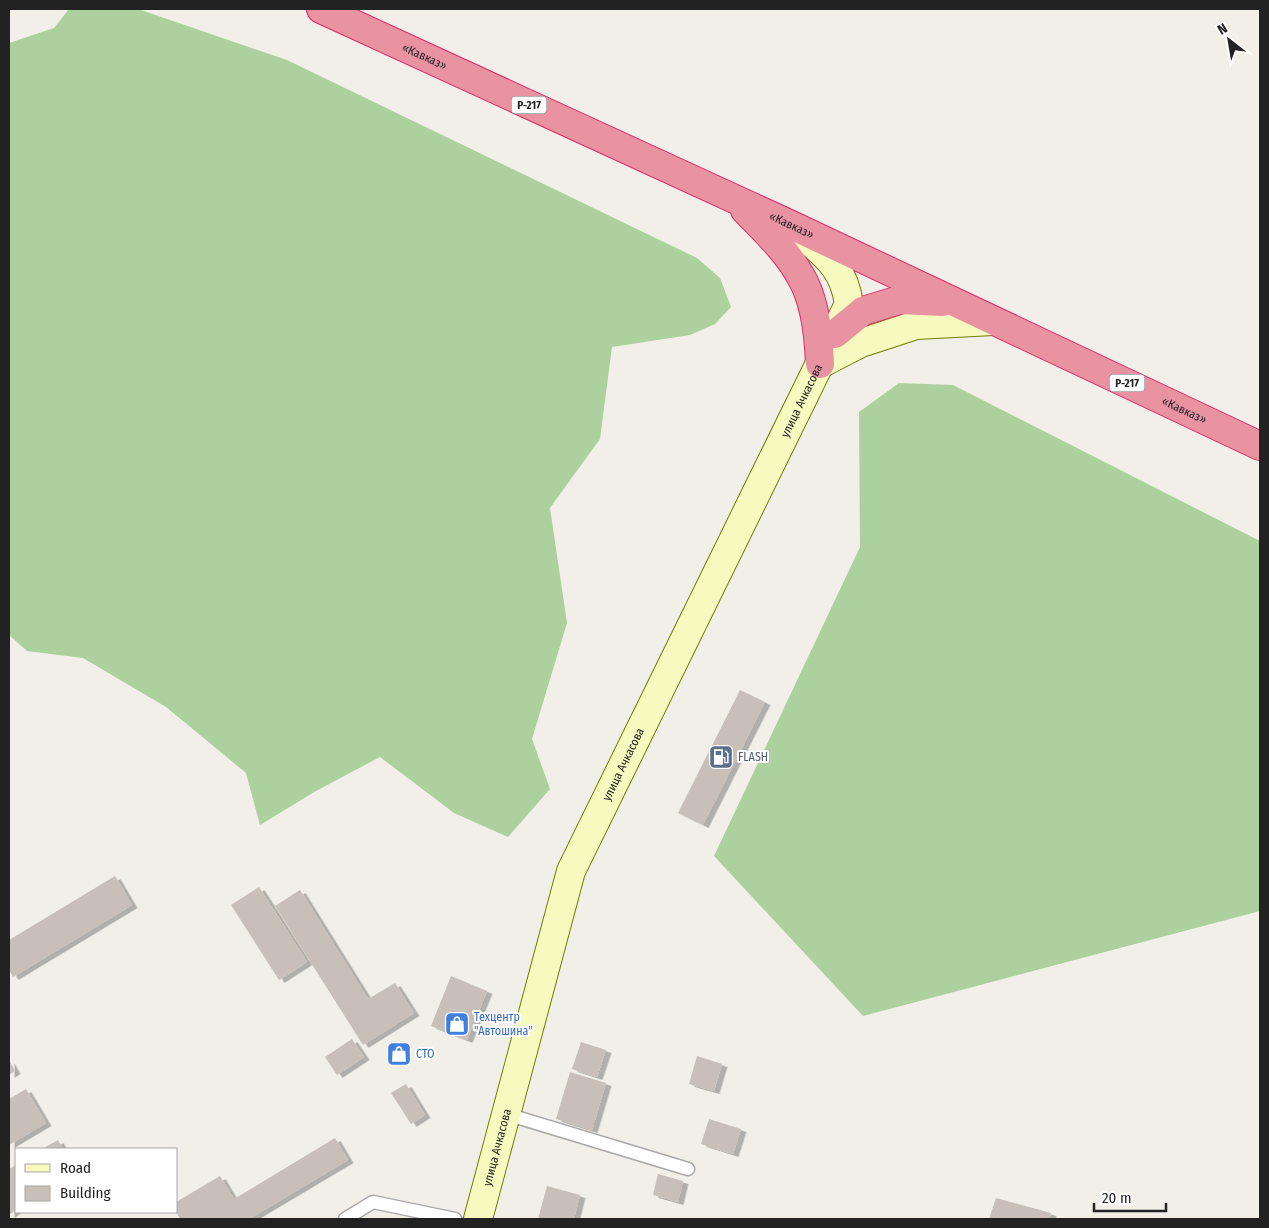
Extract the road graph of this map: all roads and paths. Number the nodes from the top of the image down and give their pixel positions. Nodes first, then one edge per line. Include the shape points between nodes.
1 (321, 9) edge
2 (738, 202) junction
3 (789, 224) junction
4 (958, 304) junction
5 (993, 321) junction
6 (835, 334) junction
7 (820, 364) junction
8 (1260, 446) edge
9 (506, 1114) junction
10 (688, 1169) dead end
11 (345, 1219) edge
12 (455, 1219) edge
13 (478, 1219) edge

1 - 2 highway, «Кавказ» / Р-217
2 - 3 highway, «Кавказ» / Р-217
2 - 7 highway via 782,249 801,276 818,327
3 - 4 highway, «Кавказ» / Р-217
3 - 6 main road, улица Ачкасова via 832,260 847,289 849,304
4 - 5 highway, «Кавказ» / Р-217
4 - 6 highway via 900,300 863,311
5 - 7 main road via 916,325 861,343
5 - 8 highway, «Кавказ» / Р-217
6 - 7 main road, улица Ачкасова
7 - 9 main road, улица Ачкасова via 571,870
9 - 10 lane
9 - 13 main road, улица Ачкасова
11 - 12 lane via 373,1202

